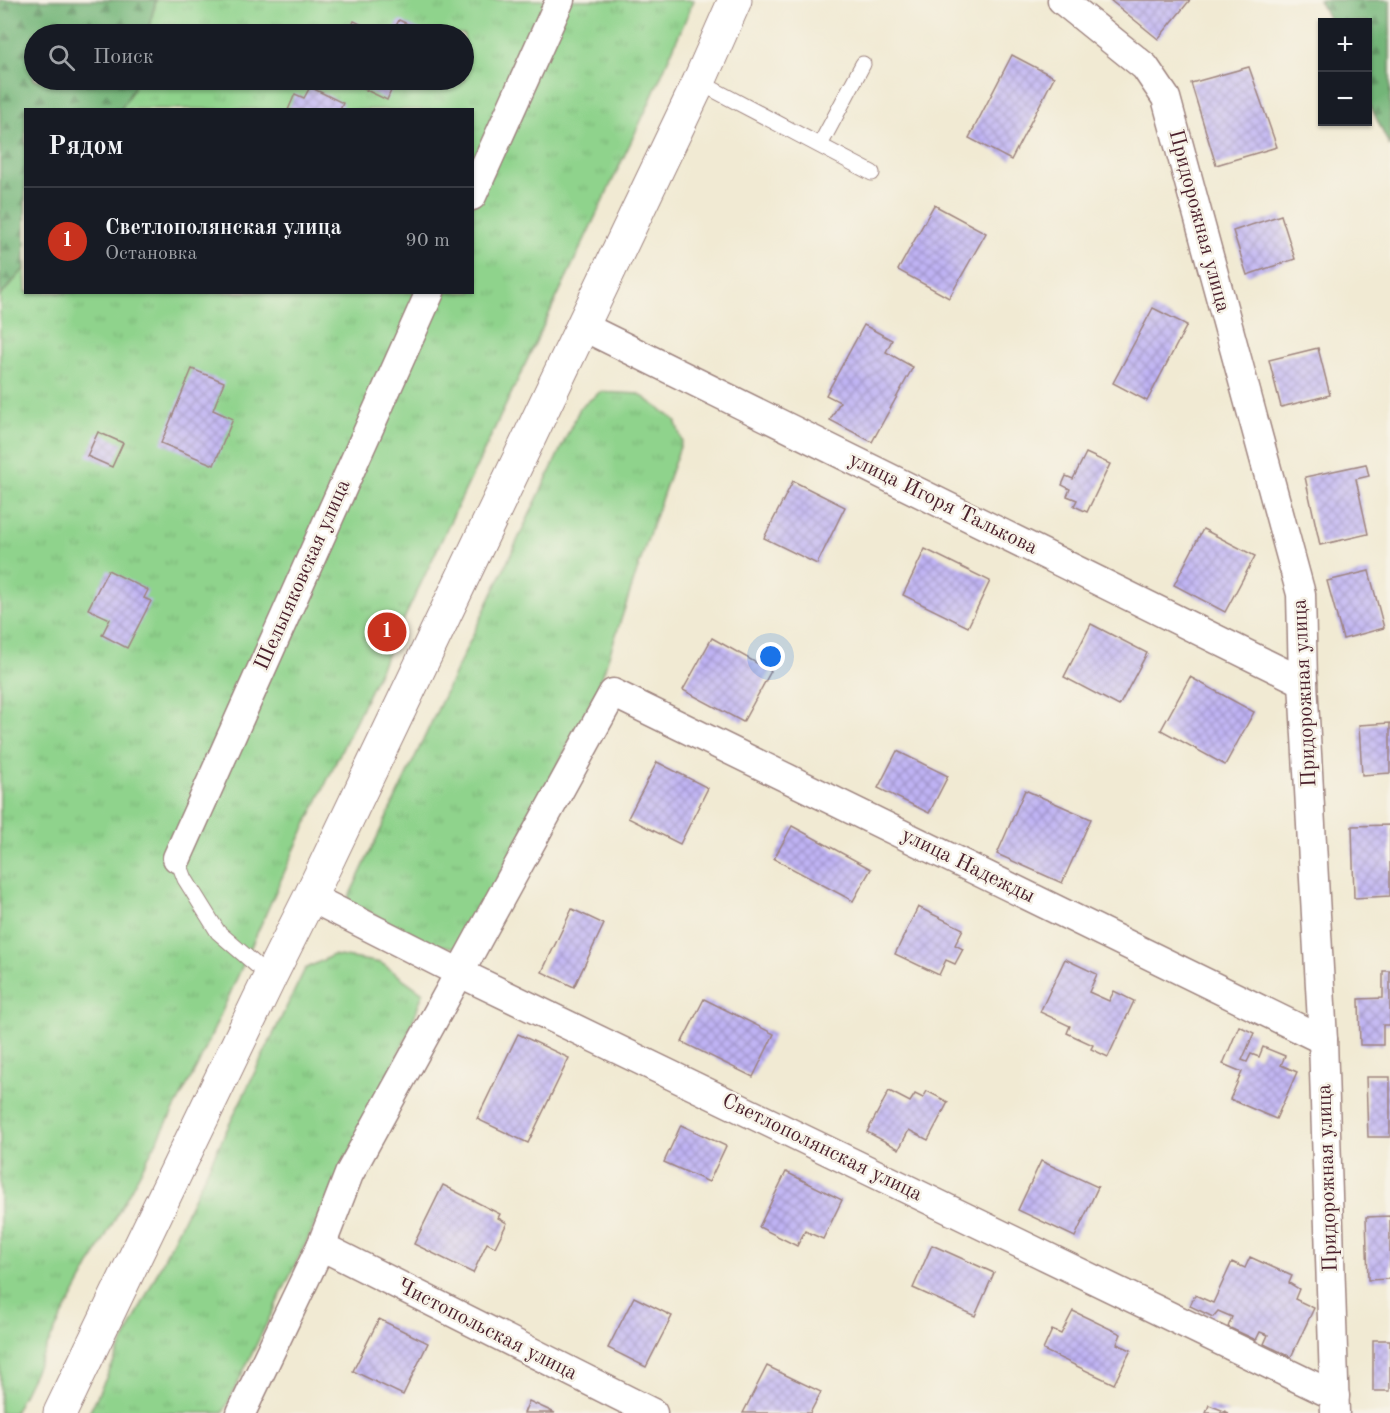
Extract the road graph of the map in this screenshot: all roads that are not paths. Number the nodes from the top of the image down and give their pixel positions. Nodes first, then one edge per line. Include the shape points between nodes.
1 (560, 0) edge
2 (735, 0) edge
3 (1062, 0) edge
4 (863, 64) dead end
5 (699, 82) junction
6 (819, 146) junction
7 (872, 173) dead end
8 (474, 192) edge
9 (429, 294) edge
10 (582, 326) junction
11 (1303, 682) junction
12 (177, 858) joint
13 (310, 897) junction
14 (460, 973) junction
15 (270, 977) junction
16 (1323, 1040) junction
17 (321, 1246) junction
18 (1335, 1405) edge
19 (60, 1413) edge
20 (241, 1413) edge
21 (653, 1413) edge

1 - 8 street
2 - 5 street
3 - 11 street, Придорожная улица via 1145,67 1166,98 1301,594
4 - 6 lane
5 - 6 lane
5 - 10 street
6 - 7 lane
9 - 12 street, Шельпяковская улица
10 - 11 street, улица Игоря Талькова
10 - 13 street
11 - 16 street, Придорожная улица
12 - 15 lane via 185,879 218,932
13 - 14 street, Светлополянская улица
13 - 15 street
14 - 16 street, улица Надежды via 613,693
14 - 17 street via 349,1174
14 - 18 street, Светлополянская улица
15 - 19 street
16 - 18 street, Придорожная улица
17 - 20 street
17 - 21 street, Чистопольская улица

